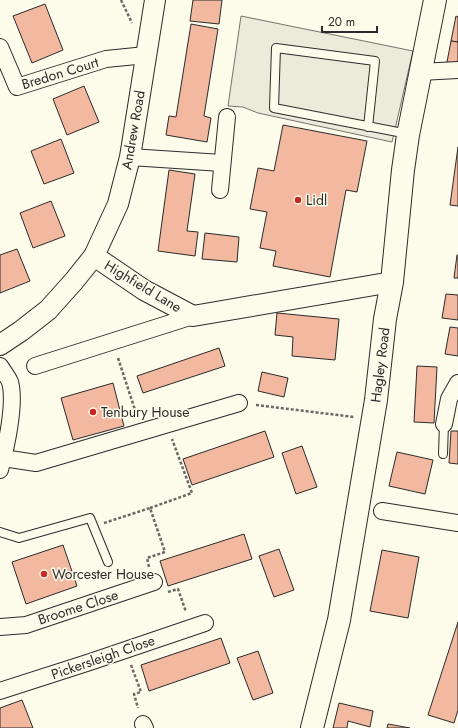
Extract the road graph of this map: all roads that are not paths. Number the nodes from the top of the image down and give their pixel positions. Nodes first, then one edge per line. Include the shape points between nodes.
1 (155, 0) edge
2 (435, 0) edge
3 (0, 47) edge
4 (146, 55) junction
5 (458, 70) edge
6 (420, 72) junction
7 (228, 117) dead end
8 (368, 127) junction
9 (408, 134) junction
10 (130, 157) junction
11 (222, 163) junction
12 (220, 190) dead end
13 (94, 256) junction
14 (392, 282) junction
15 (193, 316) junction
16 (0, 345) edge
17 (0, 366) edge
18 (35, 366) dead end
19 (458, 383) edge
20 (239, 403) road end
21 (444, 424) joint
22 (443, 454) dead end
23 (2, 464) edge
24 (382, 511) dead end
25 (458, 523) edge
26 (0, 532) edge
27 (108, 562) dead end
28 (154, 582) road end
29 (198, 625) road end
30 (0, 627) edge
31 (0, 691) edge
32 (312, 728) edge

1 - 4 street, Andrew Road
2 - 6 main road, Hagley Road
3 - 4 street, Bredon Court via 17,88 106,59
4 - 10 street, Andrew Road
5 - 6 street
6 - 9 main road, Hagley Road
7 - 11 street
8 - 8 lane via 274,108 276,48 375,61
8 - 9 lane
9 - 14 main road, Hagley Road
10 - 11 street
10 - 13 street, Andrew Road via 118,204
11 - 12 street
13 - 15 street, Highfield Lane via 144,290
13 - 16 street, Highfield Lane via 48,310
14 - 15 street, Highfield Lane
14 - 32 main road, Hagley Road via 373,419 339,620
15 - 18 street
17 - 23 street via 10,382 12,404
19 - 21 street via 449,399
20 - 23 street via 36,463
21 - 22 lane
24 - 25 street
26 - 27 lane via 19,538 90,518
28 - 30 street, Broome Close via 26,625
29 - 31 street, Pickersleigh Close

